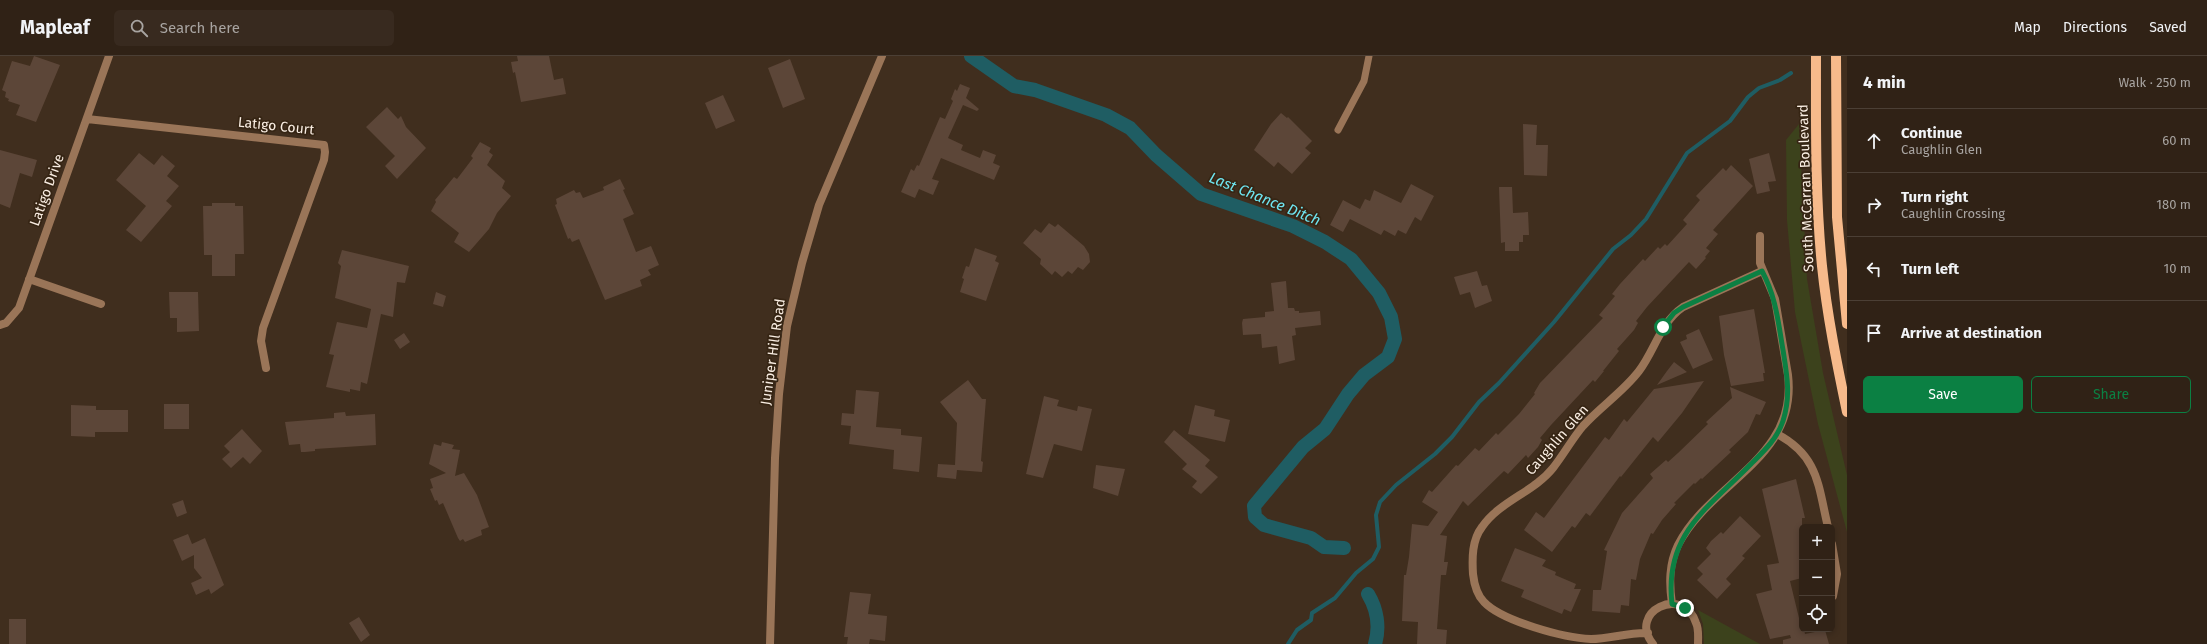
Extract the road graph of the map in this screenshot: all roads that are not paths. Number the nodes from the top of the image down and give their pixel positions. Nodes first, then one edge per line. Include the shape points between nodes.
1 (109, 56) edge
2 (882, 56) edge
3 (1369, 56) edge
4 (1816, 56) edge
5 (1836, 56) edge
6 (86, 119) junction
7 (1338, 130) dead end
8 (1760, 236) dead end
9 (1762, 271) junction
10 (29, 279) junction
11 (101, 304) dead end
12 (1847, 324) edge
13 (0, 326) edge
14 (266, 368) dead end
15 (1847, 412) edge
16 (1777, 434) junction
17 (1827, 524) edge
18 (1835, 562) edge
19 (1835, 585) edge
20 (1672, 604) junction
21 (1648, 633) junction
22 (770, 644) edge
23 (1653, 644) edge
24 (1698, 644) edge

1 - 6 street, Latigo Drive
2 - 22 street, Juniper Hill Road via 819,205 787,326 775,458
3 - 7 lane via 1364,80
4 - 15 main road, South McCarran Boulevard via 1818,208 1822,266 1829,324
5 - 12 main road via 1836,217
6 - 10 street, Latigo Drive
6 - 14 street, Latigo Court via 315,142 324,145 324,160 263,328 261,341
8 - 9 street via 1759,254
9 - 16 street via 1775,299 1789,386 1786,409
9 - 21 street, Caughlin Glen via 1674,313 1633,378 1582,427 1548,475 1495,513 1481,528 1477,537 1473,556 1474,578 1482,600 1494,610 1540,629 1577,638 1606,638
10 - 11 street
10 - 13 street, Latigo Drive via 16,312
16 - 17 street via 1799,448 1811,464
16 - 20 street via 1765,450 1698,518 1678,545 1671,568
18 - 19 street
20 - 21 street via 1661,605 1651,612
20 - 24 street via 1685,608 1694,617
21 - 23 street

